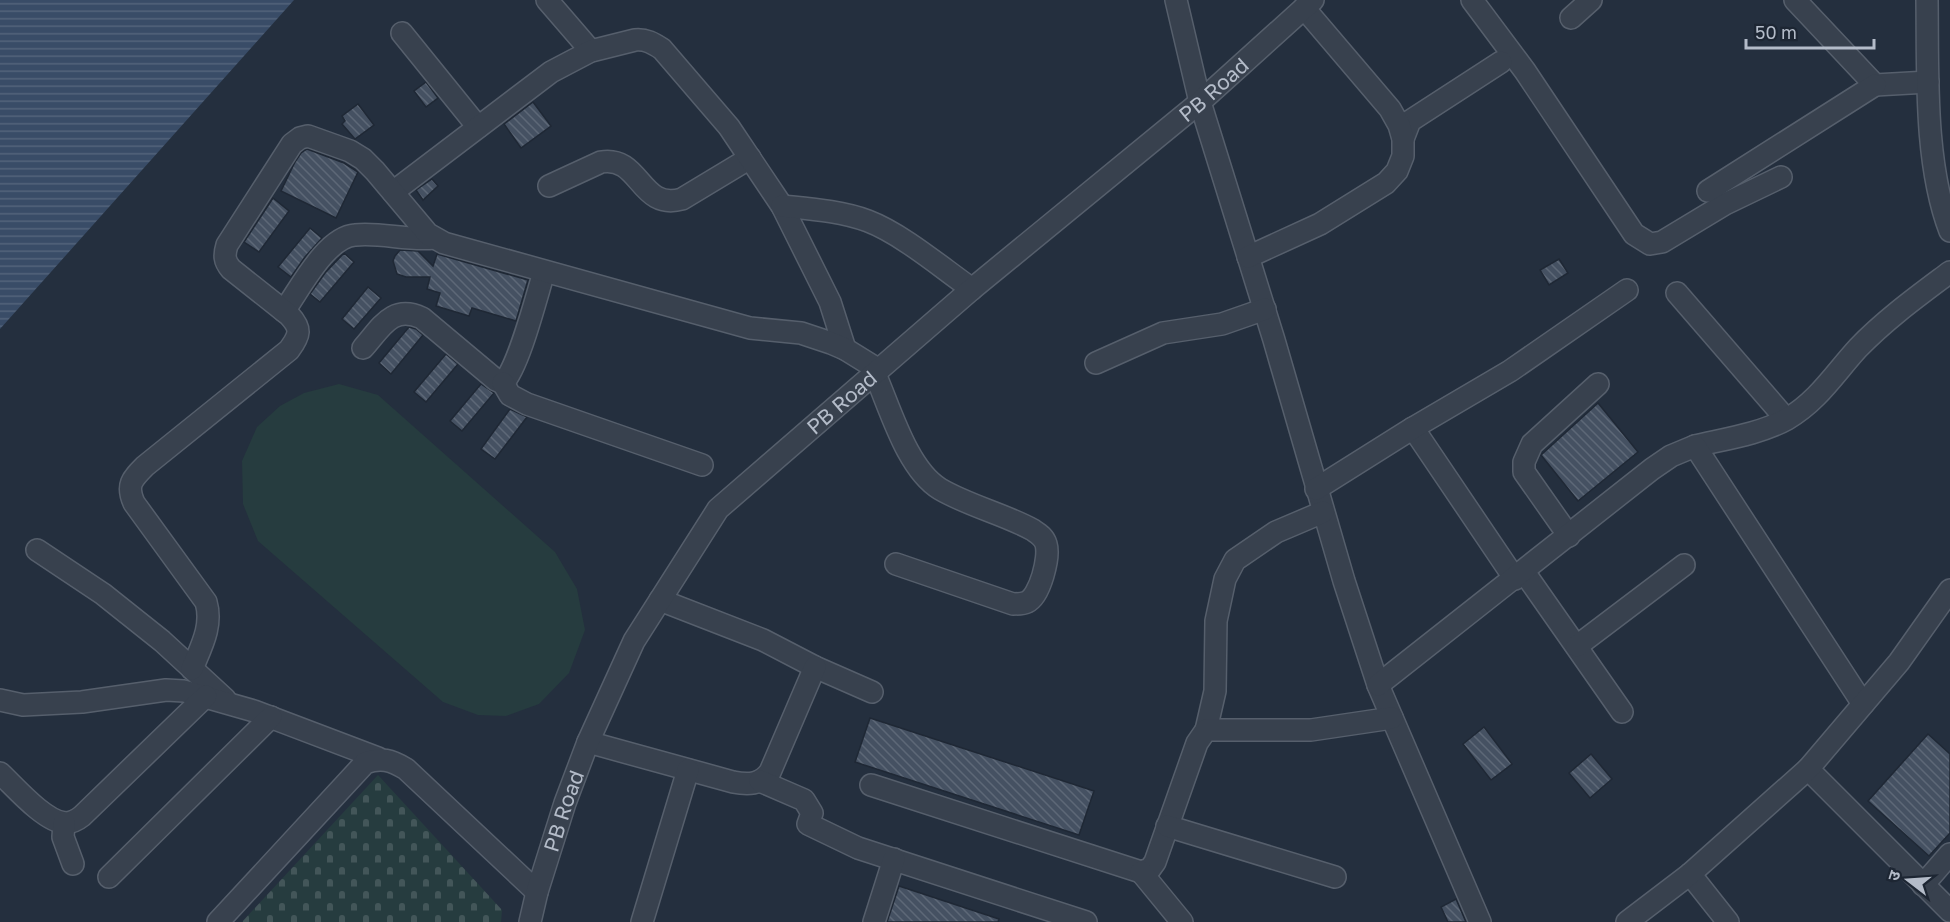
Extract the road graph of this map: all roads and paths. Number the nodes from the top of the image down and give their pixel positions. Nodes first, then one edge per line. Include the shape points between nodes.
1 (547, 0) edge
2 (1176, 0) edge
3 (1472, 0) edge
4 (1591, 0) edge
5 (1795, 0) edge
6 (1927, 0) edge
7 (1308, 4) edge
8 (1571, 18) dead end
9 (402, 33) dead end
10 (591, 51) junction
11 (1501, 62) dead end
12 (1928, 82) junction
13 (1875, 86) junction
14 (1200, 102) junction
15 (478, 127) junction
16 (1403, 139) junction
17 (750, 158) junction
18 (1781, 177) dead end
19 (549, 186) dead end
20 (1708, 191) dead end
21 (393, 192) junction
22 (782, 206) junction
23 (1949, 225) edge
24 (434, 238) junction
25 (1248, 256) junction
26 (544, 272) junction
27 (1950, 272) edge
28 (972, 289) junction
29 (1627, 290) dead end
30 (1677, 293) dead end
31 (1265, 309) junction
32 (284, 311) junction
33 (363, 348) dead end
34 (845, 349) junction
35 (1096, 363) dead end
36 (877, 372) junction
37 (503, 383) junction
38 (1598, 384) dead end
39 (1786, 419) junction
40 (1413, 428) junction
41 (1695, 446) junction
42 (702, 465) dead end
43 (1316, 489) junction
44 (1323, 512) junction
45 (1569, 536) junction
46 (37, 549) dead end
47 (896, 564) dead end
48 (1684, 565) dead end
49 (1520, 576) junction
50 (1950, 590) edge
51 (660, 600) junction
52 (1577, 646) junction
53 (815, 666) junction
54 (192, 669) junction
55 (1378, 686) junction
56 (872, 692) dead end
57 (206, 696) junction
58 (0, 700) edge
59 (230, 704) junction
60 (1863, 704) junction
61 (1622, 712) dead end
62 (271, 717) junction
63 (1392, 718) junction
64 (1206, 730) junction
65 (588, 742) junction
66 (378, 758) junction
67 (1808, 769) junction
68 (688, 770) junction
69 (0, 773) edge
70 (760, 781) junction
71 (871, 785) dead end
72 (64, 823) junction
73 (1167, 826) junction
74 (1950, 854) edge
75 (894, 859) junction
76 (73, 864) dead end
77 (1141, 872) junction
78 (1690, 874) junction
79 (109, 877) dead end
80 (1335, 877) dead end
81 (1923, 885) junction
82 (537, 892) junction
83 (1950, 911) edge
84 (218, 922) edge
85 (530, 922) edge
86 (642, 922) edge
87 (874, 922) edge
88 (1086, 922) edge
89 (1182, 922) edge
90 (1480, 922) edge
91 (1627, 922) edge
92 (1728, 922) edge

1 - 10 street
2 - 14 street
3 - 18 street via 1641,240 1650,244 1662,242 1725,204
4 - 8 street
5 - 13 street
6 - 12 street
7 - 14 street, PB Road
7 - 16 street via 1390,109
9 - 15 street
10 - 15 street via 551,72
10 - 17 street via 643,39 662,49 729,127
11 - 16 street via 1410,121
12 - 13 street
12 - 23 street via 1932,149
13 - 20 street
14 - 25 street
14 - 28 street, PB Road
15 - 21 street
16 - 25 street via 1403,156 1386,183 1320,224
17 - 19 street via 673,202 655,198 629,170 609,160
17 - 22 street
21 - 24 street
21 - 32 street via 363,159 350,151 308,136 292,144 225,254 231,269
22 - 28 street via 868,221 903,240
22 - 34 street via 830,302
24 - 26 street
24 - 32 street via 343,237 325,253
25 - 31 street
26 - 34 street via 750,328 801,333
26 - 37 street via 518,354
27 - 39 street via 1879,327 1820,393
28 - 36 street, PB Road
29 - 40 street via 1509,371
30 - 39 street
31 - 35 street via 1222,324 1163,333
31 - 43 street
32 - 54 street via 297,323 299,333 289,350 145,466 131,484 129,493 134,503 210,613 209,627
33 - 37 street via 393,316 411,313
34 - 36 street
36 - 47 street via 919,471 941,489 1034,530 1046,542 1047,552 1038,589 1028,602 1019,604
36 - 51 street, PB Road via 718,509
37 - 42 street via 510,395 527,405
38 - 45 street via 1532,444 1524,462 1524,472
39 - 41 street
40 - 43 street
40 - 49 street
41 - 45 street via 1652,469
41 - 60 street
43 - 44 street
44 - 55 street
44 - 64 street via 1276,532 1234,560 1225,579 1216,621 1215,691
45 - 49 street
46 - 54 street via 103,594
48 - 52 street
49 - 52 street
49 - 55 street
50 - 60 street via 1899,662
51 - 53 street via 763,640
51 - 65 street, PB Road via 634,641
52 - 61 street
53 - 56 street
53 - 70 street via 770,772
54 - 59 street
55 - 63 street
57 - 58 street via 166,690 35,705
57 - 59 street
57 - 72 street via 82,816
59 - 62 street
60 - 67 street
62 - 66 street
62 - 79 street
63 - 64 street via 1311,730
63 - 90 street
64 - 73 street via 1197,743
65 - 68 street
65 - 82 street, PB Road
66 - 82 street via 406,769
66 - 84 street via 365,763
67 - 78 street
67 - 81 street
68 - 70 street via 740,783
68 - 86 street
69 - 72 street via 45,813
70 - 75 street via 804,800 812,813 808,824 858,848
71 - 77 street
72 - 76 street via 63,837
73 - 77 street via 1155,862
73 - 80 street
74 - 81 street
75 - 87 street
75 - 88 street
77 - 89 street
78 - 91 street
78 - 92 street
81 - 83 street
82 - 85 street, PB Road

